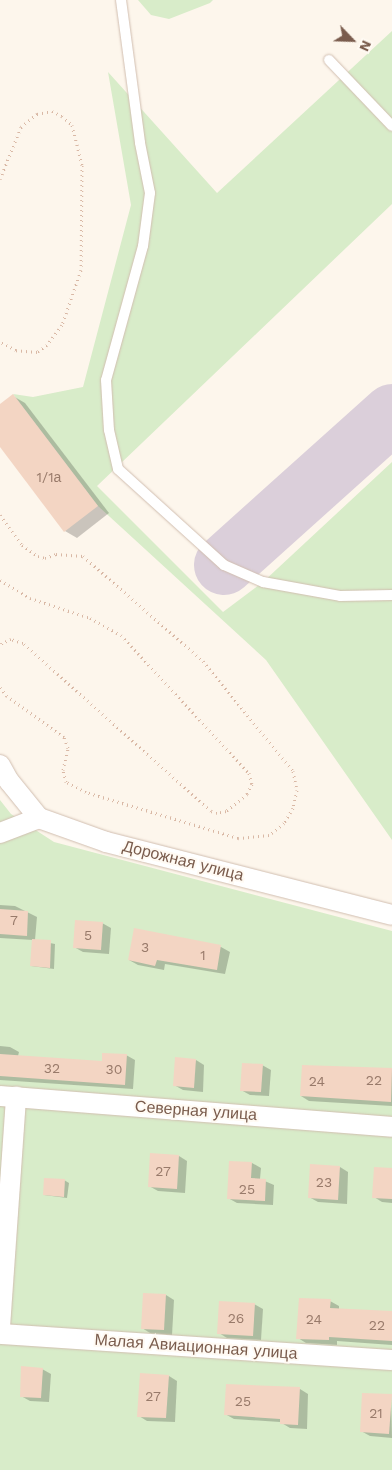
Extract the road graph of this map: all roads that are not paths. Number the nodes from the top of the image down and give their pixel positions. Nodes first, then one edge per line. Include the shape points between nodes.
1 (121, 0) edge
2 (329, 60) dead end
3 (392, 126) edge
4 (392, 595) edge
5 (0, 765) edge
6 (40, 818) junction
7 (0, 834) edge
8 (392, 915) edge
9 (8, 1096) edge
10 (392, 1127) edge
11 (0, 1327) edge
12 (0, 1334) edge
13 (392, 1360) edge

1 - 4 lane via 150,193 143,246 106,380 109,430 118,470 224,565 263,582 340,596
2 - 3 lane
5 - 6 street
6 - 7 street
6 - 8 street, Дорожная улица via 106,842
9 - 10 street, Северная улица
9 - 11 street
12 - 13 street, Малая Авиационная улица

